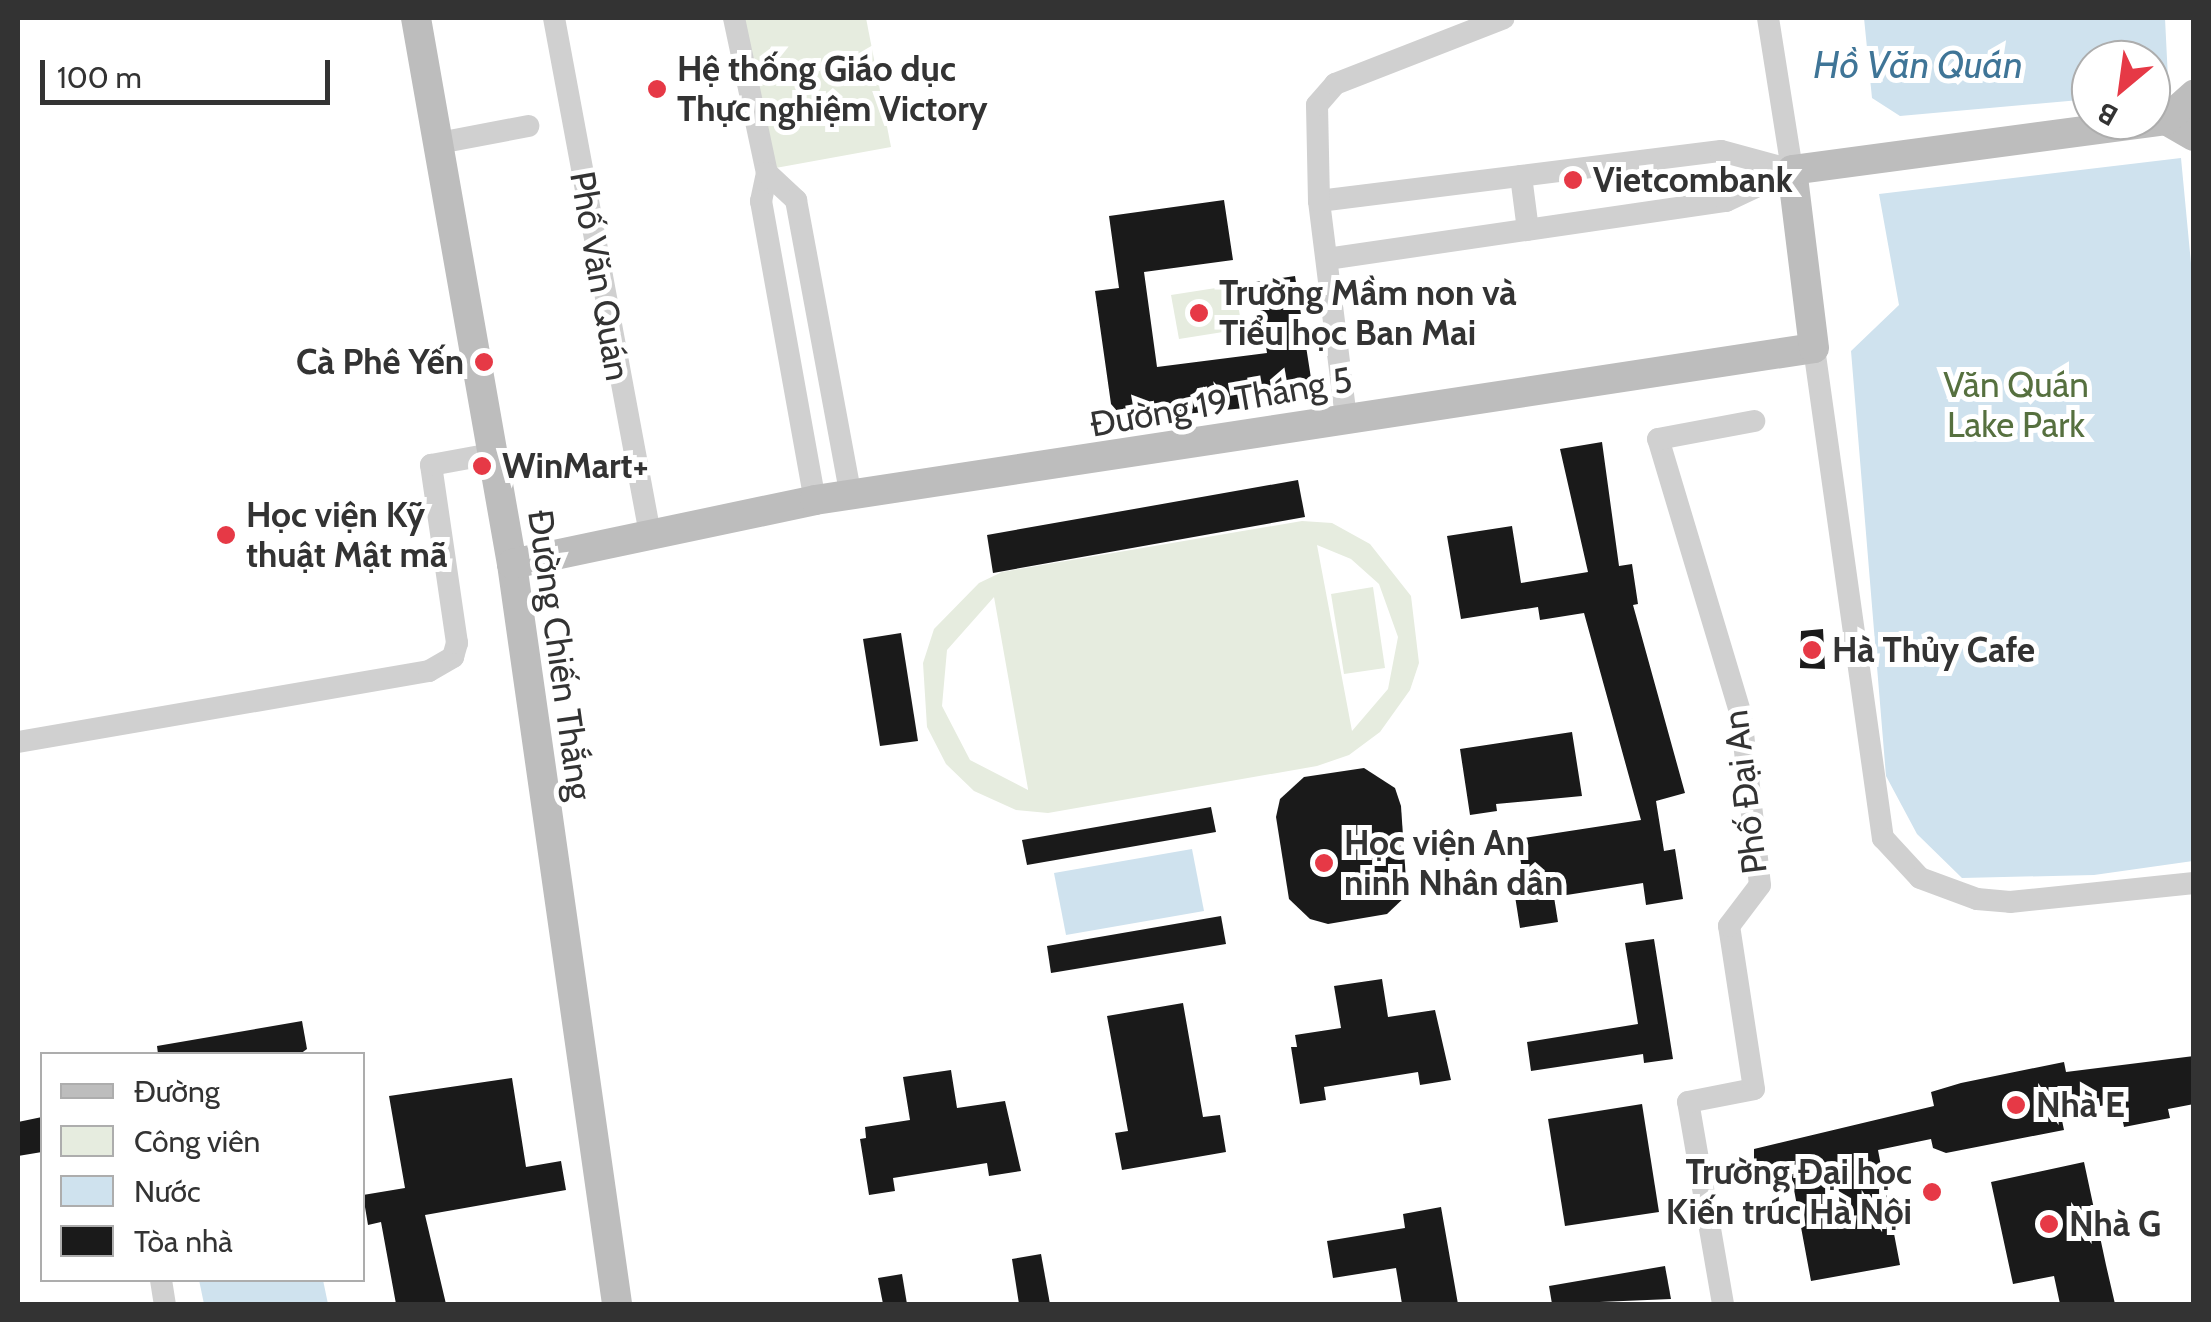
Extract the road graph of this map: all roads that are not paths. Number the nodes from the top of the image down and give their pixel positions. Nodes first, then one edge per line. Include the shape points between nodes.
1 (416, 18) edge
2 (554, 18) edge
3 (734, 18) edge
4 (1504, 18) edge
5 (1768, 18) edge
6 (2186, 106) edge
7 (528, 126) dead end
8 (2194, 136) edge
9 (439, 143) junction
10 (1792, 170) junction
11 (767, 173) junction
12 (1521, 176) junction
13 (1319, 201) junction
14 (1528, 230) junction
15 (1327, 259) junction
16 (1814, 348) junction
17 (1346, 418) junction
18 (1754, 420) dead end
19 (490, 454) junction
20 (851, 496) junction
21 (815, 500) junction
22 (650, 534) junction
23 (512, 564) junction
24 (18, 742) edge
25 (2194, 882) edge
26 (617, 1304) edge
27 (1723, 1304) edge

1 - 9 street, Đường Chiến Thắng
2 - 22 street, Phố Văn Quán
3 - 11 street
4 - 13 street via 1335,84 1317,105 1313,130
5 - 10 street
6 - 8 street
6 - 10 street
7 - 9 street
9 - 19 street, Đường Chiến Thắng
10 - 12 street via 1721,151
10 - 14 street via 1726,200
10 - 16 street
11 - 20 street via 796,200
11 - 21 street via 760,201
12 - 13 street
12 - 14 street
13 - 15 street
14 - 15 street
15 - 17 street
16 - 17 street, Đường 19 Tháng 5
16 - 25 street via 1884,838 1920,878 1977,899 2010,902
17 - 20 street, Đường 19 Tháng 5
18 - 27 street, Phố Đại An via 1658,439 1742,715 1760,885 1729,926 1754,1090 1688,1102
19 - 23 street, Đường Chiến Thắng
19 - 24 street via 431,465 457,643 453,657 429,670
20 - 21 street, Đường 19 Tháng 5
21 - 22 street, Đường 19 Tháng 5
22 - 23 street, Đường 19 Tháng 5
23 - 26 street, Đường Chiến Thắng

